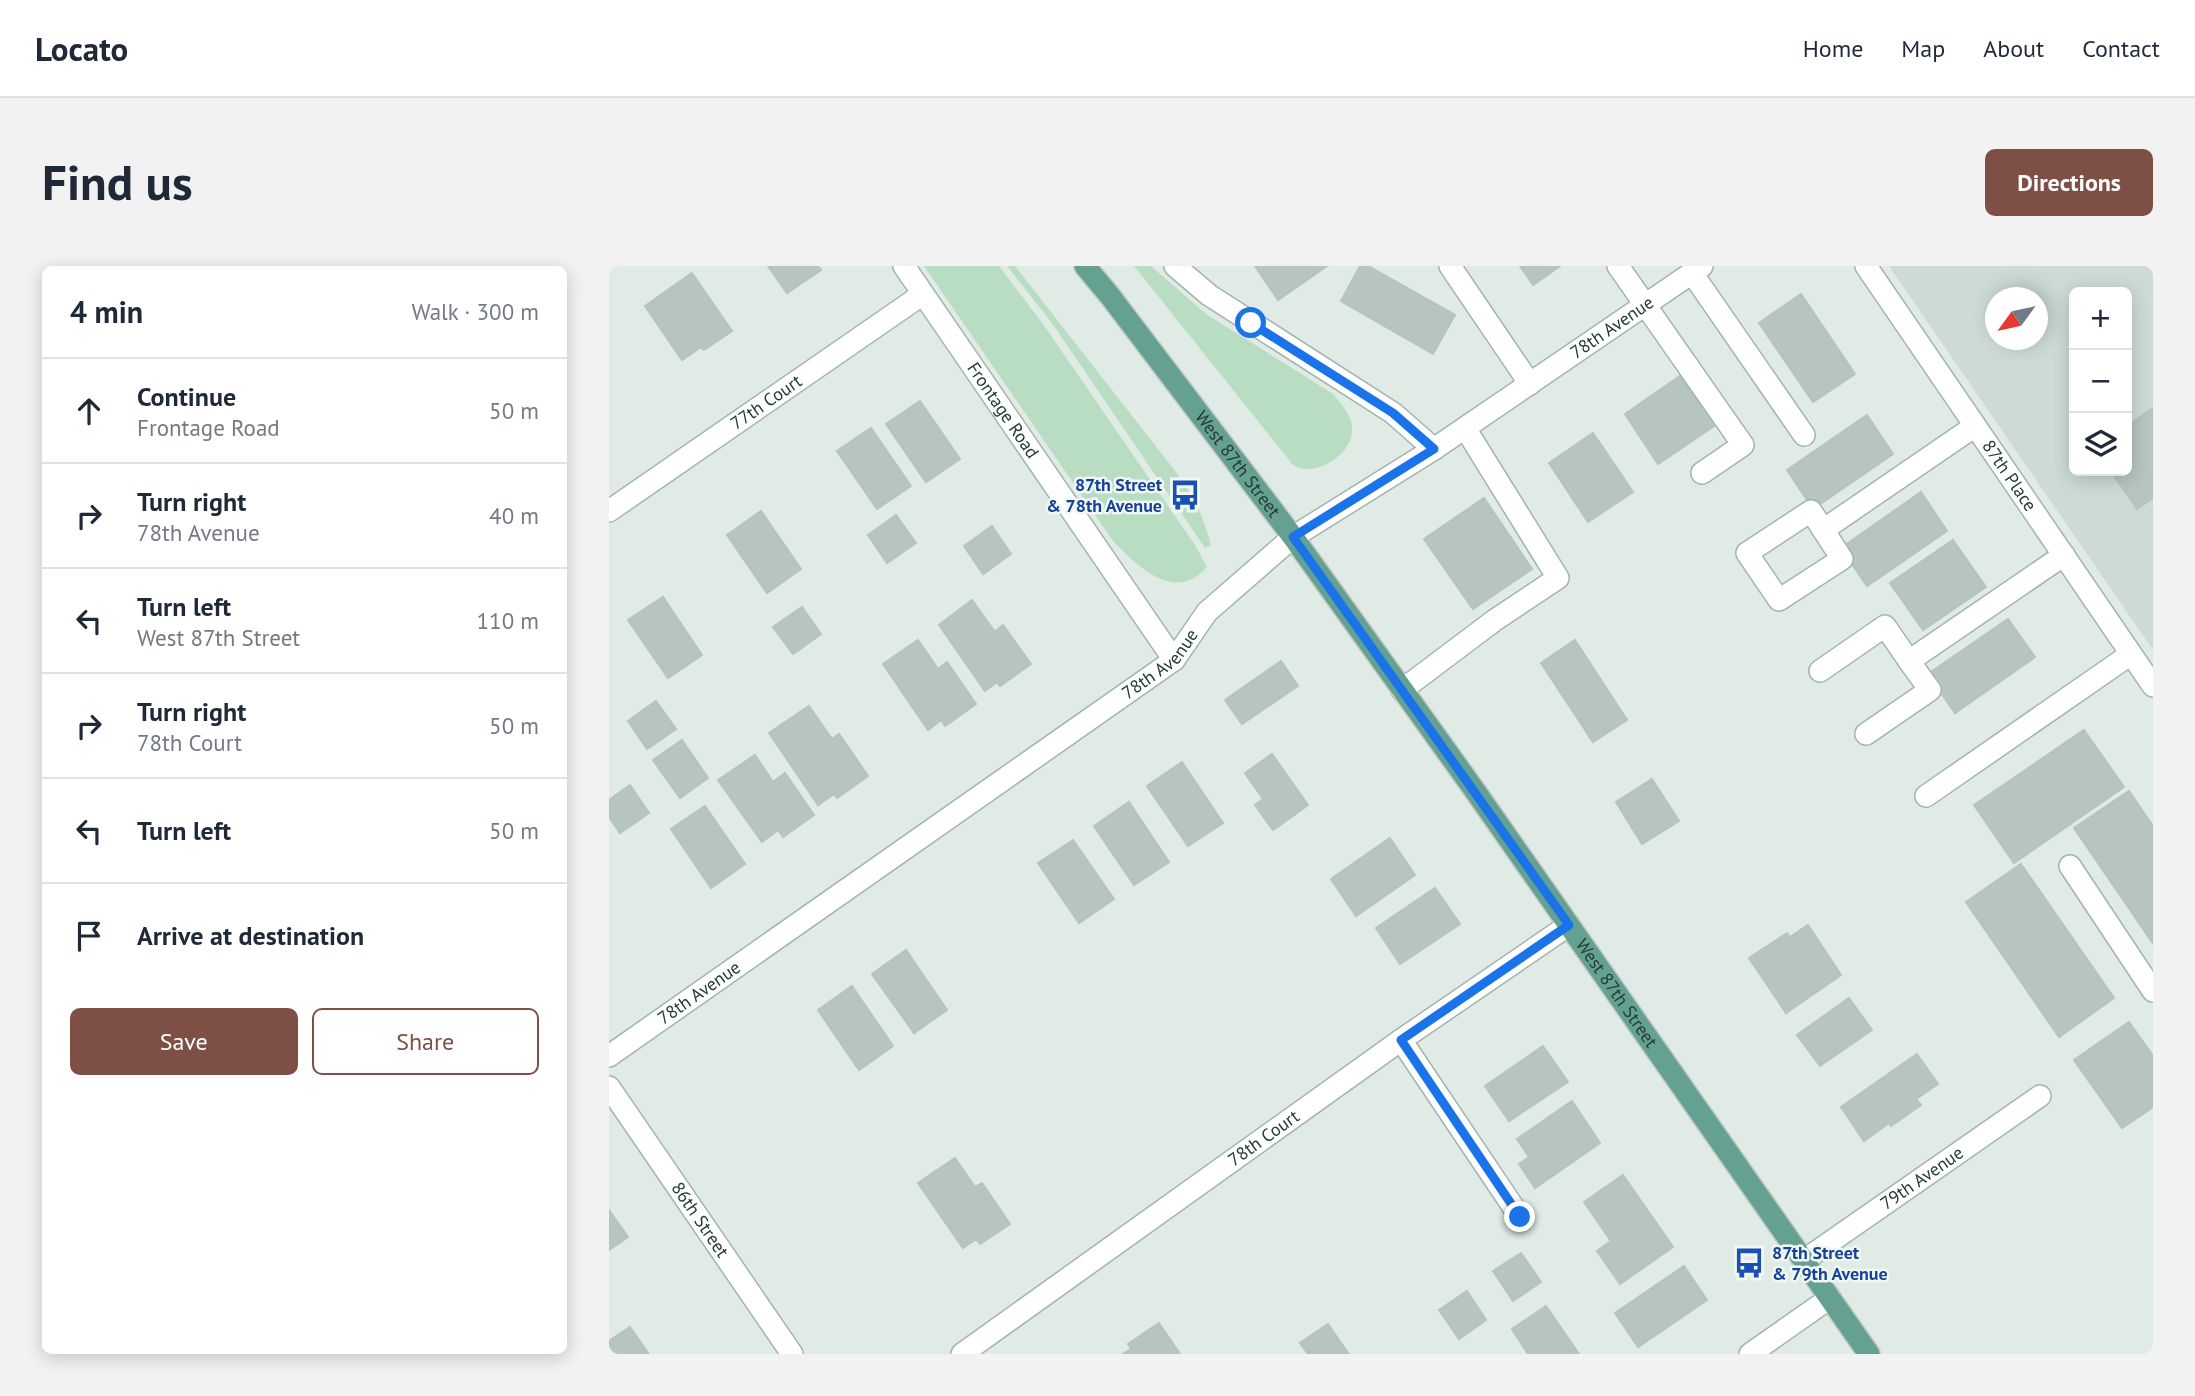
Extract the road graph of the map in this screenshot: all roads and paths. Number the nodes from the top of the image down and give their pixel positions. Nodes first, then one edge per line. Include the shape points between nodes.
1 (904, 266) edge
2 (1085, 266) edge
3 (1450, 266) edge
4 (1618, 266) edge
5 (1866, 266) edge
6 (1697, 269) edge
7 (1188, 270) edge
8 (923, 294) junction
9 (1645, 303) junction
10 (1530, 384) junction
11 (1975, 426) junction
12 (1465, 428) junction
13 (1804, 435) dead end
14 (1434, 449) junction
15 (1702, 473) dead end
16 (609, 511) edge
17 (1823, 530) junction
18 (1293, 537) junction
19 (2064, 555) junction
20 (2131, 654) junction
21 (1174, 660) junction
22 (1909, 661) junction
23 (1820, 671) dead end
24 (2153, 686) edge
25 (1402, 690) junction
26 (1866, 734) dead end
27 (1926, 796) dead end
28 (2070, 866) dead end
29 (1569, 925) junction
30 (2153, 991) edge
31 (1401, 1040) junction
32 (609, 1056) edge
33 (609, 1087) edge
34 (2040, 1096) dead end
35 (1520, 1217) dead end
36 (1804, 1261) junction
37 (1830, 1298) junction
38 (792, 1354) edge
39 (962, 1354) edge
40 (1750, 1354) edge
41 (1869, 1354) edge

1 - 8 street, Frontage Road
2 - 18 main road, West 87th Street
3 - 10 street
4 - 9 street
5 - 11 street, 87th Place
6 - 9 street, 78th Avenue
6 - 13 street
7 - 14 street via 1209,295 1393,413
8 - 16 street, 77th Court
8 - 21 street, Frontage Road
9 - 10 street, 78th Avenue
9 - 15 street via 1742,445
10 - 12 street, 78th Avenue
11 - 17 street
11 - 19 street, 87th Place
12 - 14 street, 78th Avenue
12 - 25 street via 1558,578
14 - 18 street, 78th Avenue
17 - 17 street via 1842,559 1779,600 1748,553 1811,512
18 - 21 street, 78th Avenue via 1207,612
18 - 25 main road, West 87th Street
19 - 20 street, 87th Place
19 - 22 street
20 - 24 street, 87th Place
20 - 27 street
21 - 32 street, 78th Avenue
22 - 23 street via 1885,626
22 - 26 street via 1930,690
25 - 29 main road, West 87th Street
28 - 30 street
29 - 31 street, 78th Court
29 - 36 main road, West 87th Street
31 - 35 street
31 - 39 street, 78th Court
33 - 38 street, 86th Street
34 - 36 street, 79th Avenue
36 - 37 main road, West 87th Street
37 - 40 street
37 - 41 main road, West 87th Street

